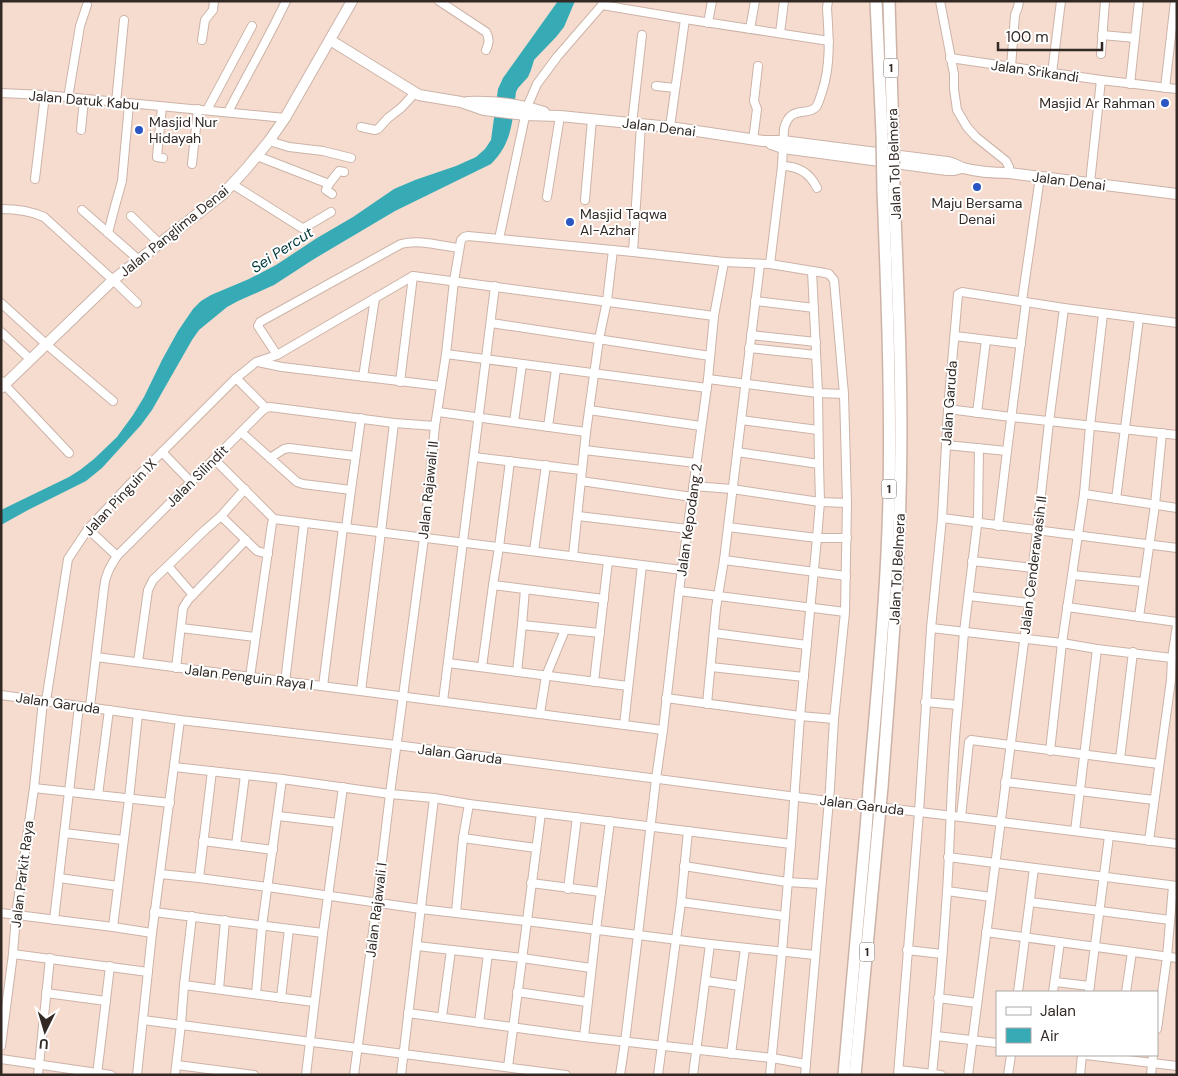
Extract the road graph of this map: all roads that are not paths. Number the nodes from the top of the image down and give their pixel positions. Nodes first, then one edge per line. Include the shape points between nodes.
1 (214, 1) edge
2 (286, 1) edge
3 (352, 1) edge
4 (439, 1) edge
5 (712, 1) edge
6 (754, 1) edge
7 (784, 1) edge
8 (828, 1) edge
9 (876, 1) edge
10 (889, 1) edge
11 (940, 1) edge
12 (1019, 1) edge
13 (1061, 1) edge
14 (1106, 1) edge
15 (1139, 1) edge
16 (1175, 1) edge
17 (602, 3) edge
18 (87, 5) dead end
19 (124, 20) dead end
20 (684, 20) junction
21 (708, 23) junction
22 (252, 26) dead end
23 (750, 29) junction
24 (780, 33) junction
25 (642, 34) dead end
26 (1102, 35) junction
27 (1135, 38) junction
28 (202, 40) dead end
29 (330, 40) junction
30 (829, 41) junction
31 (486, 50) dead end
32 (1101, 54) dead end
33 (950, 58) junction
34 (758, 66) dead end
35 (1012, 67) junction
36 (1052, 73) junction
37 (1101, 80) junction
38 (1130, 84) junction
39 (656, 86) dead end
40 (675, 88) junction
41 (1165, 88) junction
42 (1177, 90) edge
43 (415, 92) junction
44 (1, 93) edge
45 (45, 95) junction
46 (68, 98) junction
47 (84, 99) junction
48 (116, 102) junction
49 (129, 104) junction
50 (162, 107) junction
51 (198, 109) junction
52 (207, 110) junction
53 (523, 110) junction
54 (228, 112) junction
55 (558, 116) junction
56 (286, 118) junction
57 (592, 120) junction
58 (636, 124) junction
59 (361, 127) dead end
60 (670, 127) junction
61 (81, 130) dead end
62 (887, 134) junction
63 (758, 140) junction
64 (269, 141) junction
65 (783, 144) junction
66 (257, 156) junction
67 (163, 158) dead end
68 (351, 158) dead end
69 (192, 164) dead end
70 (782, 166) junction
71 (344, 172) dead end
72 (1009, 173) junction
73 (1040, 177) junction
74 (35, 179) dead end
75 (232, 184) junction
76 (329, 184) junction
77 (1090, 184) junction
78 (817, 188) dead end
79 (889, 190) junction
80 (332, 194) dead end
81 (1177, 194) edge
82 (547, 198) dead end
83 (585, 200) dead end
84 (1, 209) edge
85 (82, 210) dead end
86 (331, 212) dead end
87 (131, 216) dead end
88 (108, 233) junction
89 (499, 239) junction
90 (160, 244) junction
91 (459, 248) junction
92 (613, 250) junction
93 (633, 252) junction
94 (139, 260) junction
95 (724, 262) junction
96 (760, 264) junction
97 (770, 264) junction
98 (812, 271) junction
99 (413, 276) junction
100 (113, 280) junction
101 (454, 281) junction
102 (495, 286) junction
103 (375, 298) junction
104 (607, 301) junction
105 (755, 301) junction
106 (1024, 302) junction
107 (1, 303) edge
108 (137, 303) dead end
109 (814, 308) junction
110 (1064, 308) junction
111 (1103, 314) junction
112 (714, 316) junction
113 (1139, 318) junction
114 (491, 323) junction
115 (1177, 323) edge
116 (1, 332) edge
117 (751, 335) junction
118 (955, 336) junction
119 (599, 339) junction
120 (986, 340) junction
121 (816, 342) junction
122 (46, 344) junction
123 (1021, 344) junction
124 (749, 348) junction
125 (446, 354) junction
126 (277, 355) junction
127 (816, 355) junction
128 (710, 356) junction
129 (30, 359) junction
130 (486, 360) junction
131 (256, 362) junction
132 (522, 364) junction
133 (556, 369) junction
134 (594, 374) junction
135 (363, 377) junction
136 (236, 378) junction
137 (708, 378) junction
138 (400, 382) junction
139 (2, 384) edge
140 (746, 384) junction
141 (441, 386) junction
142 (706, 388) junction
143 (818, 393) junction
144 (844, 394) junction
145 (113, 401) dead end
146 (266, 408) junction
147 (948, 409) junction
148 (589, 410) junction
149 (438, 412) junction
150 (977, 412) junction
151 (478, 417) junction
152 (1012, 417) junction
153 (361, 418) junction
154 (741, 420) junction
155 (394, 422) junction
156 (514, 422) junction
157 (1050, 422) junction
158 (435, 426) junction
159 (701, 426) junction
160 (1090, 426) junction
161 (548, 428) junction
162 (818, 430) junction
163 (1126, 430) junction
164 (241, 432) junction
165 (586, 432) junction
166 (1162, 433) junction
167 (1177, 435) edge
168 (946, 445) junction
169 (979, 448) junction
170 (584, 450) junction
171 (1007, 451) junction
172 (162, 452) junction
173 (737, 452) junction
174 (69, 453) dead end
175 (355, 456) junction
176 (474, 457) junction
177 (270, 458) junction
178 (214, 459) junction
179 (510, 461) junction
180 (696, 464) junction
181 (819, 464) junction
182 (546, 465) junction
183 (581, 470) junction
184 (580, 481) junction
185 (191, 482) junction
186 (693, 486) junction
187 (245, 489) junction
188 (732, 489) junction
189 (351, 490) junction
190 (1084, 494) junction
191 (692, 497) junction
192 (1116, 499) junction
193 (820, 502) junction
194 (847, 503) junction
195 (1155, 505) junction
196 (1177, 508) edge
197 (221, 516) junction
198 (578, 516) junction
199 (942, 518) junction
200 (274, 519) junction
201 (304, 523) junction
202 (977, 523) junction
203 (998, 526) junction
204 (728, 527) junction
205 (345, 528) junction
206 (88, 529) junction
207 (688, 529) junction
208 (1038, 531) junction
209 (381, 532) junction
210 (1078, 536) junction
211 (424, 538) junction
212 (817, 538) junction
213 (847, 538) junction
214 (246, 540) junction
215 (463, 543) junction
216 (1149, 545) junction
217 (499, 547) junction
218 (1177, 548) edge
219 (534, 551) junction
220 (268, 554) junction
221 (117, 556) junction
222 (573, 556) junction
223 (608, 560) junction
224 (724, 560) junction
225 (972, 561) junction
226 (642, 565) junction
227 (168, 566) junction
228 (1033, 568) junction
229 (682, 570) junction
230 (814, 572) junction
231 (1072, 575) junction
232 (846, 576) junction
233 (1143, 582) junction
234 (492, 585) junction
235 (525, 589) junction
236 (679, 591) junction
237 (193, 595) junction
238 (969, 596) junction
239 (718, 597) junction
240 (604, 599) junction
241 (1029, 603) junction
242 (1067, 607) junction
243 (811, 608) junction
244 (845, 612) junction
245 (1139, 617) junction
246 (1177, 624) edge
247 (522, 625) junction
248 (181, 628) junction
249 (931, 628) junction
250 (565, 630) junction
251 (964, 632) junction
252 (600, 633) junction
253 (714, 633) junction
254 (256, 637) junction
255 (1024, 639) junction
256 (1062, 643) junction
257 (807, 645) junction
258 (1097, 649) junction
259 (1133, 652) junction
260 (96, 656) junction
261 (1172, 658) junction
262 (138, 662) junction
263 (448, 663) junction
264 (482, 667) junction
265 (711, 667) junction
266 (176, 668) junction
267 (517, 672) junction
268 (546, 676) junction
269 (250, 677) junction
270 (804, 677) junction
271 (285, 682) junction
272 (594, 682) junction
273 (323, 686) junction
274 (628, 686) junction
275 (361, 691) junction
276 (1, 695) edge
277 (402, 696) junction
278 (666, 698) junction
279 (44, 701) junction
280 (443, 701) junction
281 (926, 702) junction
282 (707, 704) junction
283 (958, 705) junction
284 (80, 706) junction
285 (90, 707) junction
286 (109, 710) junction
287 (138, 714) junction
288 (540, 714) junction
289 (800, 716) junction
290 (834, 719) junction
291 (180, 720) junction
292 (624, 725) junction
293 (663, 730) junction
294 (396, 745) junction
295 (1010, 746) junction
296 (1050, 751) junction
297 (1084, 754) junction
298 (1120, 759) junction
299 (1159, 764) junction
300 (174, 767) junction
301 (212, 771) junction
302 (245, 775) junction
303 (282, 779) junction
304 (656, 779) junction
305 (1005, 782) junction
306 (342, 787) junction
307 (34, 788) junction
308 (1079, 791) junction
309 (70, 792) junction
310 (390, 794) junction
311 (98, 795) junction
312 (794, 797) junction
313 (434, 798) junction
314 (129, 799) junction
315 (1154, 800) junction
316 (828, 801) junction
317 (170, 803) junction
318 (469, 804) junction
319 (541, 812) junction
320 (919, 812) junction
321 (278, 816) junction
322 (577, 816) junction
323 (950, 816) junction
324 (961, 817) junction
325 (610, 821) junction
326 (1000, 822) junction
327 (338, 823) junction
328 (650, 827) junction
329 (688, 831) junction
330 (1075, 831) junction
331 (64, 833) junction
332 (1109, 836) junction
333 (463, 838) junction
334 (123, 840) junction
335 (203, 841) junction
336 (1149, 841) junction
337 (791, 844) junction
338 (1177, 844) edge
339 (236, 845) junction
340 (536, 848) junction
341 (273, 850) junction
342 (948, 858) junction
343 (996, 863) junction
344 (684, 866) junction
345 (1034, 868) junction
346 (160, 874) junction
347 (1104, 877) junction
348 (59, 878) junction
349 (199, 878) junction
350 (787, 882) junction
351 (531, 883) junction
352 (821, 884) junction
353 (118, 886) junction
354 (1175, 886) edge
355 (268, 887) junction
356 (568, 888) junction
357 (947, 891) junction
358 (601, 892) junction
359 (328, 895) junction
360 (990, 897) junction
361 (377, 902) junction
362 (680, 902) junction
363 (1030, 902) junction
364 (421, 909) junction
365 (1100, 911) junction
366 (154, 912) junction
367 (456, 912) junction
368 (1, 913) edge
369 (16, 915) junction
370 (192, 916) junction
371 (785, 916) junction
372 (54, 920) junction
373 (225, 920) junction
374 (1170, 920) junction
375 (526, 921) junction
376 (262, 926) junction
377 (113, 927) junction
378 (289, 929) junction
379 (596, 930) junction
380 (986, 932) junction
381 (323, 933) junction
382 (152, 934) junction
383 (638, 935) junction
384 (1024, 938) junction
385 (675, 939) junction
386 (1060, 942) junction
387 (710, 944) junction
388 (416, 946) junction
389 (1096, 946) junction
390 (745, 948) junction
391 (450, 950) junction
392 (907, 950) junction
393 (782, 952) junction
394 (1132, 952) junction
395 (13, 954) junction
396 (488, 954) junction
397 (942, 954) junction
398 (815, 955) junction
399 (1167, 957) junction
400 (50, 958) junction
401 (522, 958) junction
402 (1177, 958) edge
403 (110, 966) junction
404 (591, 968) junction
405 (148, 972) junction
406 (706, 981) junction
407 (1054, 982) junction
408 (184, 985) junction
409 (740, 986) junction
410 (1089, 989) edge
411 (219, 990) junction
412 (1018, 991) edge
413 (1053, 991) edge
414 (1126, 991) edge
415 (517, 992) junction
416 (46, 993) junction
417 (256, 994) junction
418 (281, 998) junction
419 (938, 998) junction
420 (106, 1001) junction
421 (314, 1002) junction
422 (588, 1002) junction
423 (977, 1003) junction
424 (408, 1013) junction
425 (442, 1017) junction
426 (143, 1020) junction
427 (1158, 1022) edge
428 (479, 1023) junction
429 (181, 1024) junction
430 (513, 1028) junction
431 (936, 1036) junction
432 (584, 1037) junction
433 (973, 1040) junction
434 (310, 1041) junction
435 (626, 1042) junction
436 (996, 1043) edge
437 (1, 1046) edge
438 (662, 1046) junction
439 (358, 1048) junction
440 (696, 1050) junction
441 (403, 1053) junction
442 (731, 1054) junction
443 (1011, 1056) edge
444 (1084, 1056) edge
445 (1102, 1056) edge
446 (1119, 1057) edge
447 (1, 1058) edge
448 (772, 1058) junction
449 (1153, 1059) edge
450 (806, 1064) junction
451 (38, 1065) junction
452 (176, 1065) junction
453 (1177, 1066) edge
454 (509, 1070) edge
455 (211, 1072) edge
456 (899, 1072) edge
457 (97, 1074) edge
458 (935, 1074) edge
459 (38, 1075) edge
460 (111, 1075) edge
461 (137, 1075) edge
462 (175, 1075) edge
463 (254, 1075) edge
464 (306, 1075) edge
465 (354, 1075) edge
466 (401, 1075) edge
467 (566, 1075) edge
468 (620, 1075) edge
469 (658, 1075) edge
470 (693, 1075) edge
471 (770, 1075) edge
472 (805, 1075) edge
473 (844, 1075) edge
474 (855, 1075) edge
475 (968, 1075) edge
476 (1008, 1075) edge
477 (1080, 1075) edge
478 (1151, 1075) edge

1 - 28 street via 213,10 205,20
2 - 54 street
3 - 29 main road, Jalan Panglima Denai
4 - 31 street via 486,32 489,38
5 - 21 street
6 - 23 street
7 - 24 street
8 - 30 street
9 - 62 highway, Jalan Tol Belmera / 1
10 - 62 highway, Jalan Tol Belmera / 1
11 - 33 street
12 - 35 street via 1015,14
13 - 36 street
14 - 26 street
15 - 27 street
16 - 41 street
17 - 20 street
17 - 53 street via 537,84
18 - 46 street via 80,26
19 - 48 street
20 - 21 street
20 - 40 street
21 - 23 street
22 - 52 street
23 - 24 street
24 - 30 street
25 - 58 street
26 - 27 street
26 - 32 street
27 - 38 street
29 - 43 main road, Jalan Denai
29 - 56 main road, Jalan Panglima Denai
30 - 65 street via 826,80 817,106 789,118 785,124
33 - 35 street, Jalan Srikandi
33 - 72 street via 957,110 976,137 1006,161
34 - 63 street via 754,101
35 - 36 street, Jalan Srikandi
36 - 37 street, Jalan Srikandi
37 - 38 street, Jalan Srikandi
37 - 77 street
38 - 41 street, Jalan Srikandi
39 - 40 street
40 - 60 street
41 - 42 street, Jalan Srikandi
43 - 53 main road, Jalan Denai
43 - 59 street via 378,129
44 - 45 street, Jalan Datuk Kabu
45 - 46 street, Jalan Datuk Kabu
45 - 74 street
46 - 47 street, Jalan Datuk Kabu
47 - 48 street, Jalan Datuk Kabu
47 - 61 street
48 - 49 street, Jalan Datuk Kabu
49 - 50 street, Jalan Datuk Kabu
49 - 88 street via 122,181
50 - 51 street, Jalan Datuk Kabu
50 - 67 street via 156,156
51 - 52 street, Jalan Datuk Kabu
51 - 69 street
52 - 54 street, Jalan Datuk Kabu
53 - 55 main road, Jalan Denai
53 - 89 street
54 - 56 street, Jalan Datuk Kabu
55 - 57 main road, Jalan Denai
55 - 82 street
56 - 64 main road, Jalan Panglima Denai
57 - 58 main road, Jalan Denai
57 - 83 street
58 - 60 main road, Jalan Denai
58 - 93 street
60 - 63 main road, Jalan Denai
62 - 79 highway, Jalan Tol Belmera / 1, bridge
63 - 65 main road, Jalan Denai
64 - 66 main road, Jalan Panglima Denai
64 - 68 street
65 - 70 street
65 - 72 main road, Jalan Denai via 950,170 962,168
66 - 75 main road, Jalan Panglima Denai
66 - 76 street
70 - 78 street via 805,172
70 - 97 street
71 - 76 street via 339,171
72 - 73 main road, Jalan Denai
73 - 77 main road, Jalan Denai
73 - 106 street
75 - 86 street via 302,228
75 - 90 main road, Jalan Panglima Denai
76 - 80 street via 326,190
77 - 81 main road, Jalan Denai
79 - 473 highway, Jalan Tol Belmera / 1, bridge via 889,497 884,598
79 - 474 highway, Jalan Tol Belmera / 1, bridge via 901,373 900,496 882,786
84 - 100 street via 44,217
85 - 88 street
87 - 90 street
88 - 94 street
89 - 91 street, Jalan Rajawali II via 464,236
89 - 92 street
90 - 94 main road, Jalan Panglima Denai
91 - 101 street, Jalan Rajawali II
91 - 126 street via 416,242 401,244 260,322 258,326
92 - 93 street
92 - 104 street
93 - 95 street
94 - 100 main road, Jalan Panglima Denai
95 - 96 street
95 - 112 street, Jalan Kepodang 2
96 - 97 street
96 - 105 street
97 - 98 street
98 - 109 street
98 - 144 street via 829,274 834,280
99 - 101 street
99 - 103 street
99 - 138 street
100 - 108 street
100 - 122 main road, Jalan Panglima Denai
101 - 102 street
101 - 125 street, Jalan Rajawali II
102 - 104 street
102 - 114 street
103 - 126 street
103 - 135 street
104 - 112 street
104 - 119 street
105 - 109 street
105 - 117 street
106 - 110 street
106 - 118 street, Jalan Garuda via 959,293
106 - 123 street
107 - 122 street
109 - 121 street
110 - 111 street
110 - 157 street, Jalan Cenderawasih II
111 - 113 street
111 - 160 street
112 - 128 street, Jalan Kepodang 2
113 - 115 street
113 - 163 street
114 - 119 street
114 - 130 street
116 - 129 street
117 - 121 street
117 - 124 street
118 - 120 street
118 - 147 street, Jalan Garuda
119 - 128 street
119 - 134 street
120 - 123 street
120 - 150 street
121 - 127 street
122 - 129 main road, Jalan Panglima Denai
122 - 145 street
123 - 152 street
124 - 127 street
124 - 140 street
125 - 130 street
125 - 141 street, Jalan Rajawali II
126 - 131 street
127 - 143 street
128 - 137 street, Jalan Kepodang 2
129 - 139 main road, Jalan Panglima Denai
130 - 132 street
130 - 151 street
131 - 135 street
131 - 136 street, Jalan Pinguin IX
132 - 133 street
132 - 156 street
133 - 134 street
133 - 161 street
134 - 142 street
134 - 148 street
135 - 138 street
136 - 146 street
136 - 172 street, Jalan Pinguin IX
137 - 140 street
137 - 142 street, Jalan Kepodang 2
138 - 141 street
139 - 174 street
140 - 143 street
140 - 154 street
141 - 149 street, Jalan Rajawali II
142 - 159 street, Jalan Kepodang 2
143 - 144 street
143 - 162 street
144 - 194 street
146 - 153 street
146 - 164 street, Jalan Silindit
147 - 150 street
147 - 168 street, Jalan Garuda
148 - 159 street
148 - 165 street
149 - 151 street
149 - 158 street, Jalan Rajawali II
150 - 152 street
151 - 156 street
151 - 176 street
152 - 157 street
152 - 171 street
153 - 155 street
153 - 175 street
154 - 162 street
154 - 173 street
155 - 158 street
155 - 209 street
156 - 161 street
157 - 160 street
157 - 208 street, Jalan Cenderawasih II
158 - 211 street, Jalan Rajawali II
159 - 180 street, Jalan Kepodang 2
160 - 163 street
160 - 190 street
161 - 165 street
162 - 181 street
163 - 166 street
163 - 192 street
164 - 177 street
164 - 178 street, Jalan Silindit
165 - 170 street
166 - 167 street
166 - 195 street
168 - 169 street
168 - 199 street, Jalan Garuda
169 - 171 street
169 - 202 street
170 - 180 street
170 - 183 street
171 - 203 street
172 - 185 street
172 - 206 street, Jalan Pinguin IX
173 - 181 street
173 - 188 street
175 - 177 street via 288,448
175 - 189 street
176 - 179 street
176 - 215 street
177 - 189 street via 297,482
178 - 185 street, Jalan Silindit
178 - 187 street
179 - 182 street
179 - 217 street
180 - 186 street, Jalan Kepodang 2
181 - 193 street
182 - 183 street
182 - 219 street
183 - 184 street
184 - 191 street
184 - 198 street
185 - 221 street, Jalan Silindit
186 - 188 street
186 - 191 street, Jalan Kepodang 2
187 - 197 street
187 - 200 street
188 - 193 street
188 - 204 street
189 - 205 street
190 - 192 street
190 - 210 street
191 - 207 street, Jalan Kepodang 2
192 - 195 street
193 - 194 street
193 - 212 street
194 - 213 street
195 - 196 street
195 - 216 street
197 - 214 street
197 - 227 street
198 - 207 street
198 - 222 street
199 - 202 street
199 - 249 street, Jalan Garuda
200 - 201 street
200 - 220 street
201 - 205 street
201 - 271 street
202 - 203 street
202 - 225 street
203 - 208 street
204 - 212 street
204 - 224 street
205 - 209 street
205 - 273 street
206 - 221 street
206 - 279 street, Jalan Pinguin IX via 68,559
207 - 229 street, Jalan Kepodang 2
208 - 210 street
208 - 228 street, Jalan Cenderawasih II
209 - 211 street
209 - 275 street
210 - 216 street
210 - 231 street
211 - 215 street
211 - 277 street, Jalan Rajawali II
212 - 213 street
212 - 230 street
213 - 232 street
214 - 220 street via 257,551
214 - 237 street
215 - 217 street
215 - 263 street
216 - 218 street
216 - 233 street
217 - 219 street
217 - 234 street
219 - 222 street
220 - 254 street
221 - 260 street, Jalan Silindit via 105,576
222 - 223 street
223 - 226 street
223 - 240 street
224 - 230 street
224 - 239 street
225 - 228 street
225 - 238 street
226 - 229 street
226 - 274 street
227 - 237 street
227 - 262 street via 153,580 148,590
228 - 241 street, Jalan Cenderawasih II
229 - 236 street, Jalan Kepodang 2
230 - 232 street
230 - 243 street
231 - 233 street
231 - 242 street
232 - 244 street
233 - 245 street
234 - 235 street
234 - 264 street
235 - 240 street
235 - 247 street
236 - 239 street
236 - 278 street, Jalan Kepodang 2
237 - 248 street via 183,608
238 - 241 street
238 - 251 street
239 - 243 street
239 - 253 street
240 - 252 street
241 - 255 street, Jalan Cenderawasih II
242 - 245 street
242 - 256 street
243 - 244 street
243 - 257 street
244 - 290 street
245 - 246 street
246 - 261 street
247 - 250 street
247 - 267 street
248 - 254 street
248 - 266 street
249 - 251 street
249 - 281 street, Jalan Garuda
250 - 252 street
250 - 268 street
251 - 255 street
251 - 283 street
252 - 272 street
253 - 257 street
253 - 265 street
254 - 269 street
255 - 256 street
255 - 295 street, Jalan Cenderawasih II
256 - 258 street
256 - 296 street
257 - 270 street
258 - 259 street
258 - 297 street
259 - 261 street
259 - 298 street
260 - 262 street, Jalan Penguin Raya I
260 - 285 street, Jalan Silindit
261 - 299 street
262 - 266 street, Jalan Penguin Raya I
263 - 264 street
263 - 280 street
264 - 267 street
265 - 270 street
265 - 282 street
266 - 269 street, Jalan Penguin Raya I
267 - 268 street
268 - 272 street
268 - 288 street
269 - 271 street, Jalan Penguin Raya I
270 - 289 street
271 - 273 street, Jalan Penguin Raya I
272 - 274 street
273 - 275 street, Jalan Penguin Raya I
274 - 292 street
275 - 277 street, Jalan Penguin Raya I
276 - 279 street, Jalan Garuda
277 - 280 street, Jalan Penguin Raya I
277 - 294 street, Jalan Rajawali II
278 - 282 street
278 - 293 street, Jalan Kepodang 2
279 - 284 street, Jalan Garuda
279 - 307 street, Jalan Parkit Raya
280 - 288 street, Jalan Penguin Raya I
281 - 283 street
281 - 320 street, Jalan Garuda
282 - 289 street
283 - 323 street
284 - 285 street, Jalan Garuda
284 - 309 street
285 - 286 street, Jalan Garuda
286 - 287 street, Jalan Garuda
286 - 311 street
287 - 291 street, Jalan Garuda
287 - 314 street
288 - 292 street, Jalan Penguin Raya I
289 - 290 street
289 - 312 street
290 - 316 street
291 - 294 street, Jalan Garuda
291 - 300 street
292 - 293 street, Jalan Penguin Raya I
293 - 304 street, Jalan Kepodang 2
294 - 304 street, Jalan Garuda
294 - 310 street, Jalan Rajawali I
295 - 296 street
295 - 305 street, Jalan Cenderawasih II
295 - 324 street via 970,741
296 - 297 street
297 - 298 street
297 - 308 street
298 - 299 street
299 - 315 street
300 - 301 street
300 - 317 street
301 - 302 street
301 - 335 street
302 - 303 street
302 - 339 street
303 - 306 street
303 - 321 street
304 - 312 street, Jalan Garuda
304 - 328 street, Jalan Kepodang 2
305 - 308 street
305 - 326 street, Jalan Cenderawasih II
306 - 310 street
306 - 327 street
307 - 309 street
307 - 369 street, Jalan Parkit Raya
308 - 315 street
308 - 330 street
309 - 311 street
309 - 331 street
310 - 313 street
310 - 361 street, Jalan Rajawali I
311 - 314 street
312 - 316 street, Jalan Garuda
312 - 337 street
313 - 318 street
313 - 364 street
314 - 317 street
314 - 334 street
315 - 336 street
316 - 320 street, Jalan Garuda
316 - 352 street
317 - 346 street
318 - 319 street
318 - 333 street
319 - 322 street
319 - 340 street
320 - 323 street, Jalan Garuda
320 - 392 street
321 - 327 street
321 - 341 street
322 - 325 street
322 - 356 street
323 - 324 street, Jalan Garuda
323 - 342 street
324 - 326 street, Jalan Garuda
325 - 328 street
325 - 358 street
326 - 330 street, Jalan Garuda
326 - 343 street, Jalan Cenderawasih II
327 - 359 street
328 - 329 street
328 - 383 street, Jalan Kepodang 2
329 - 337 street
329 - 344 street
330 - 332 street, Jalan Garuda
331 - 334 street
331 - 348 street
332 - 336 street, Jalan Garuda
332 - 347 street
333 - 340 street
333 - 367 street
334 - 353 street
335 - 339 street
335 - 349 street
336 - 338 street, Jalan Garuda
337 - 350 street
339 - 341 street
340 - 351 street
341 - 355 street
342 - 343 street
342 - 357 street
343 - 345 street
343 - 360 street, Jalan Cenderawasih II
344 - 350 street
344 - 362 street
345 - 347 street
345 - 363 street
346 - 349 street
346 - 366 street
347 - 354 street
347 - 365 street
348 - 353 street
348 - 372 street
349 - 355 street
350 - 352 street
350 - 371 street
351 - 356 street
351 - 375 street
352 - 398 street
353 - 377 street
354 - 374 street
355 - 359 street
355 - 376 street
356 - 358 street
357 - 360 street
357 - 397 street
358 - 379 street
359 - 361 street
359 - 381 street
360 - 380 street, Jalan Cenderawasih II
361 - 364 street
361 - 439 street, Jalan Rajawali I
362 - 371 street
362 - 385 street
363 - 365 street
363 - 384 street
364 - 367 street
364 - 388 street
365 - 374 street
365 - 389 street
366 - 370 street
366 - 382 street
367 - 375 street
368 - 369 street
369 - 372 street
369 - 395 street, Jalan Parkit Raya
370 - 373 street
370 - 408 street
371 - 393 street
372 - 377 street
373 - 376 street
373 - 411 street
374 - 399 street
375 - 379 street
375 - 401 street
376 - 378 street
376 - 417 street
377 - 382 street
378 - 381 street
378 - 418 street
379 - 383 street
379 - 404 street
380 - 384 street
380 - 423 street, Jalan Cenderawasih II
381 - 421 street
382 - 405 street
383 - 385 street
383 - 435 street, Jalan Kepodang 2
384 - 386 street
384 - 412 street
385 - 387 street
385 - 438 street
386 - 389 street
386 - 407 street
387 - 390 street
387 - 406 street
388 - 391 street
388 - 424 street
389 - 394 street
389 - 410 street
390 - 393 street
390 - 409 street
391 - 396 street
391 - 425 street
392 - 397 street
392 - 456 street
393 - 398 street
393 - 448 street
394 - 399 street
394 - 414 street
395 - 400 street
395 - 437 street, Jalan Parkit Raya
396 - 401 street
396 - 428 street
397 - 419 street
398 - 450 street
399 - 402 street
399 - 427 street
400 - 403 street
400 - 416 street
401 - 404 street
401 - 415 street
403 - 405 street
403 - 420 street
404 - 422 street
405 - 426 street
406 - 409 street
406 - 440 street
407 - 410 street
407 - 413 street
408 - 411 street
408 - 429 street
409 - 442 street
411 - 417 street
415 - 422 street
415 - 430 street
416 - 420 street
416 - 451 street
417 - 418 street
418 - 421 street
419 - 423 street
419 - 431 street
420 - 457 street
421 - 434 street
422 - 432 street
423 - 433 street, Jalan Cenderawasih II
424 - 425 street
424 - 441 street
425 - 428 street
426 - 429 street
426 - 461 street
428 - 430 street
429 - 434 street
429 - 452 street
430 - 432 street
430 - 454 street
431 - 433 street
431 - 458 street
432 - 435 street
433 - 436 street
433 - 475 street, Jalan Cenderawasih II
434 - 439 street
434 - 464 street
435 - 438 street
435 - 468 street, Jalan Kepodang 2
438 - 440 street
438 - 469 street
439 - 441 street
439 - 465 street, Jalan Rajawali I
440 - 442 street
440 - 470 street
441 - 454 street
441 - 466 street
442 - 448 street
443 - 476 street
444 - 477 street
445 - 446 street
446 - 449 street
447 - 451 street
448 - 450 street
448 - 471 street
449 - 453 street
449 - 478 street
450 - 472 street
451 - 457 street
451 - 459 street
452 - 455 street
452 - 462 street
454 - 467 street
455 - 463 street
456 - 458 street
457 - 460 street

